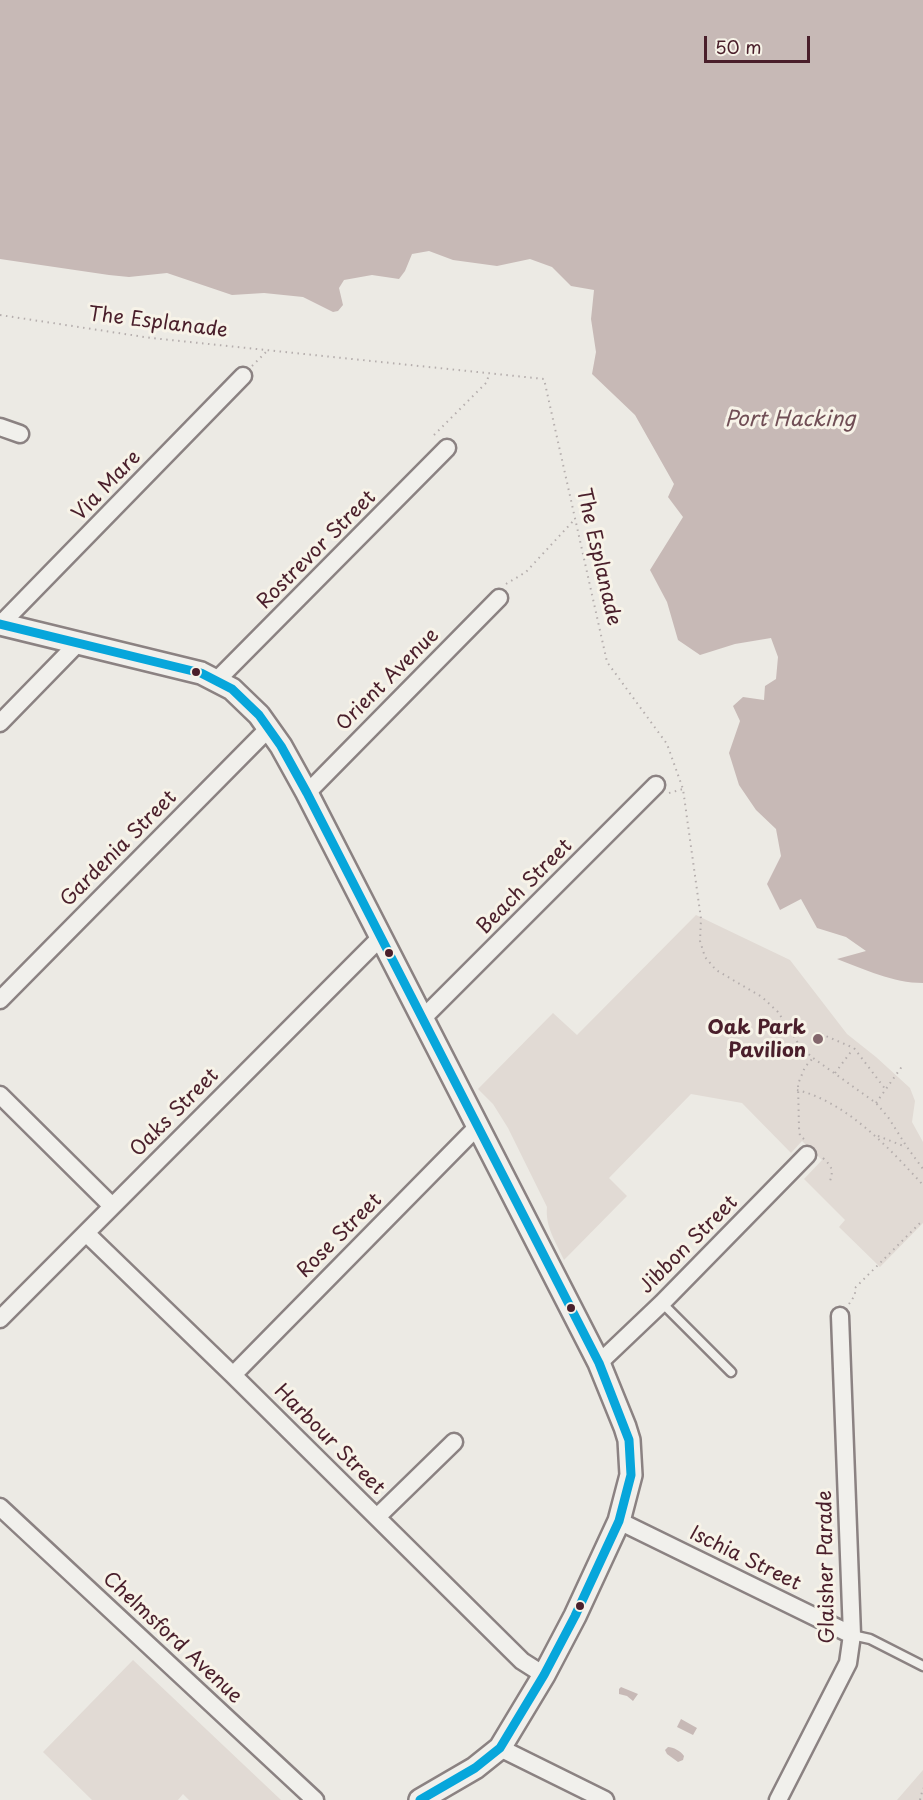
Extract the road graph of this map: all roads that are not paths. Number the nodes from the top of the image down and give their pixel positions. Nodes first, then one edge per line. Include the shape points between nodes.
1 (243, 376) road end
2 (0, 427) edge
3 (20, 434) dead end
4 (447, 448) dead end
5 (499, 598) road end
6 (1, 624) edge
7 (79, 642) junction
8 (217, 680) junction
9 (0, 723) edge
10 (269, 728) junction
11 (656, 785) dead end
12 (307, 793) junction
13 (381, 936) junction
14 (0, 1000) edge
15 (423, 1018) junction
16 (0, 1095) edge
17 (477, 1127) junction
18 (813, 1152) road end
19 (112, 1206) junction
20 (86, 1233) junction
21 (662, 1303) junction
22 (840, 1316) road end
23 (0, 1319) edge
24 (599, 1363) junction
25 (731, 1372) dead end
26 (233, 1375) junction
27 (454, 1442) dead end
28 (0, 1507) edge
29 (377, 1517) junction
30 (619, 1521) junction
31 (852, 1635) junction
32 (923, 1666) edge
33 (544, 1675) junction
34 (500, 1748) junction
35 (315, 1800) edge
36 (420, 1800) edge
37 (605, 1800) edge
38 (778, 1800) edge

1 - 6 street, Via Mare
2 - 3 street
4 - 8 street, Rostrevor Street
5 - 12 street, Orient Avenue
6 - 7 street
7 - 8 street via 186,668
7 - 9 street
8 - 10 street via 245,701
10 - 12 street
10 - 14 street, Gardenia Street
11 - 15 street, Beach Street
12 - 13 street
13 - 15 street
13 - 19 street, Oaks Street
15 - 17 street
16 - 19 street
17 - 24 street
17 - 26 street, Rose Street
18 - 21 street, Jibbon Street
19 - 20 street, Oaks Street
20 - 23 street, Oaks Street
20 - 26 street, Harbour Street
21 - 24 street, Jibbon Street
21 - 25 lane
22 - 31 street, Glaisher Parade
24 - 30 street via 630,1446 631,1474
26 - 29 street, Harbour Street
27 - 29 street
28 - 35 street, Chelmsford Avenue
29 - 33 street, Harbour Street via 522,1661
30 - 31 street, Ischia Street
30 - 33 street
31 - 32 lane via 870,1639
31 - 38 street, Glaisher Parade via 848,1663
33 - 34 street
34 - 36 street via 475,1768
34 - 37 street

